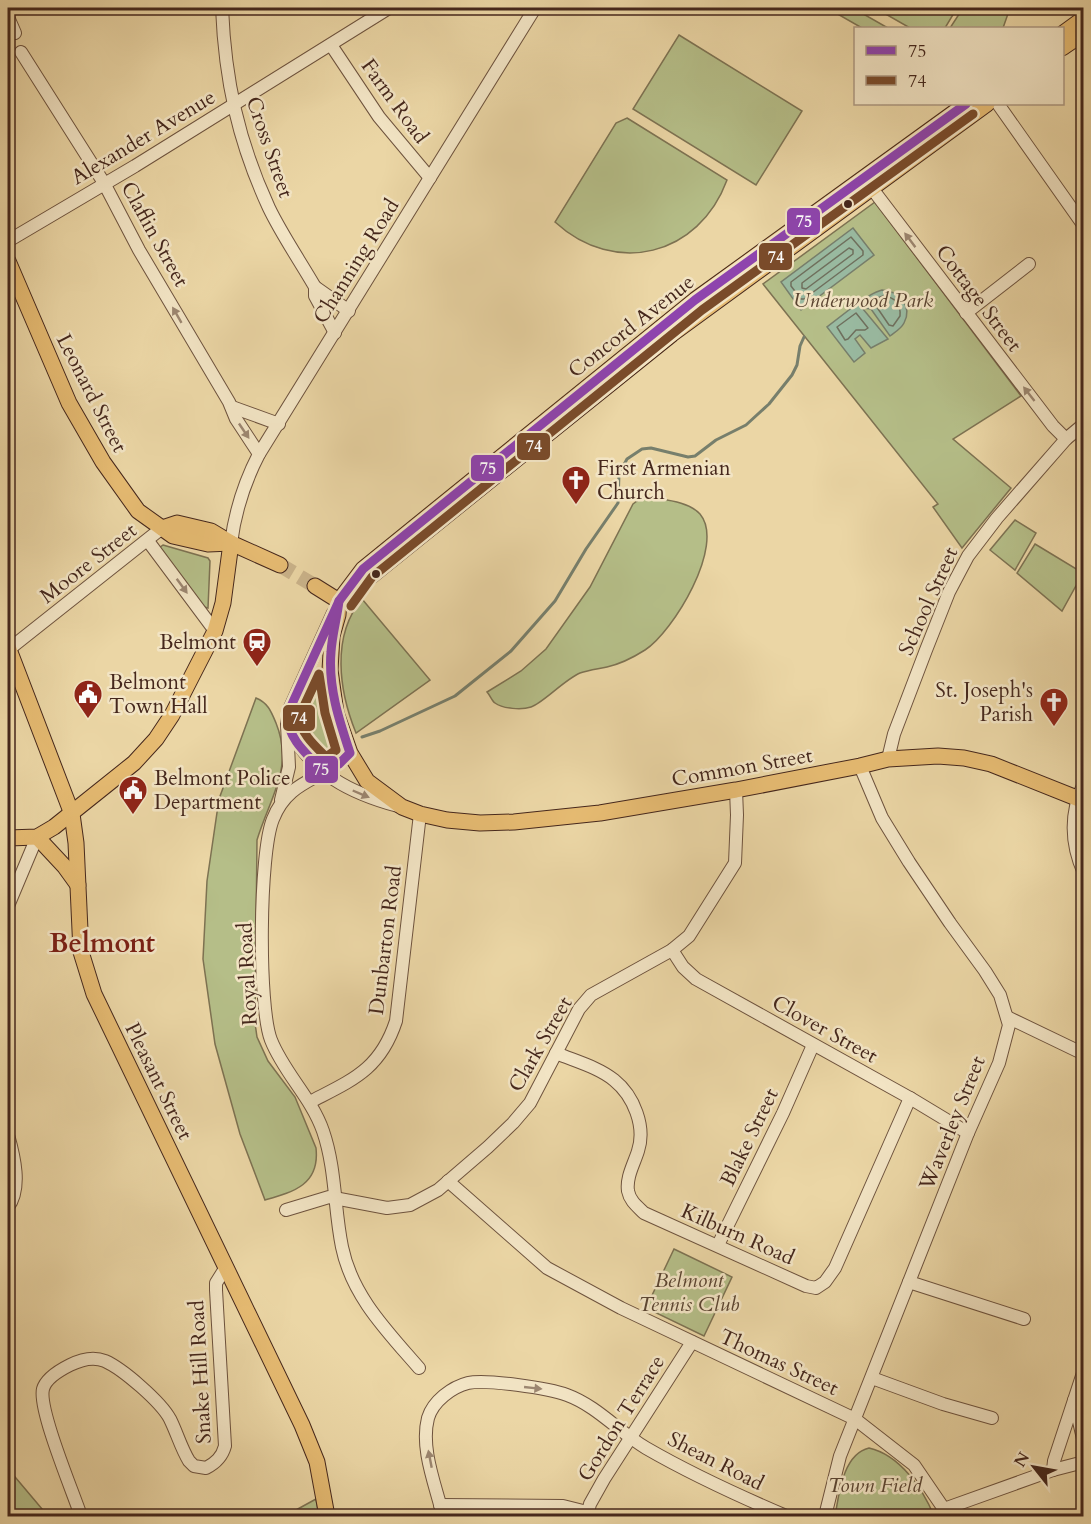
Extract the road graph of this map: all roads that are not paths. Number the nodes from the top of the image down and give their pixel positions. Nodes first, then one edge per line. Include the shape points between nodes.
1 (222, 8) edge
2 (389, 8) edge
3 (534, 8) edge
4 (8, 17) edge
5 (1083, 18) edge
6 (1064, 32) edge
7 (15, 33) dead end
8 (1083, 33) edge
9 (331, 45) junction
10 (1064, 47) edge
11 (21, 52) dead end
12 (233, 105) junction
13 (965, 105) edge
14 (985, 105) edge
15 (999, 105) edge
16 (430, 178) junction
17 (104, 183) junction
18 (868, 183) junction
19 (1083, 226) edge
20 (8, 241) edge
21 (8, 261) edge
22 (1029, 264) dead end
23 (315, 287) junction
24 (349, 311) junction
25 (966, 313) junction
26 (334, 333) junction
27 (232, 407) junction
28 (279, 424) junction
29 (1083, 424) edge
30 (1066, 439) junction
31 (260, 454) junction
32 (162, 528) junction
33 (148, 541) junction
34 (231, 543) junction
35 (280, 565) tunnel mouth
36 (315, 586) tunnel mouth
37 (339, 601) junction
38 (215, 632) junction
39 (8, 648) edge
40 (287, 724) junction
41 (350, 753) junction
42 (888, 759) junction
43 (860, 766) junction
44 (324, 772) junction
45 (1083, 783) edge
46 (736, 790) junction
47 (1080, 799) edge
48 (279, 807) junction
49 (402, 807) junction
50 (72, 814) junction
51 (420, 814) junction
52 (37, 837) junction
53 (8, 838) edge
54 (1083, 873) edge
55 (78, 885) junction
56 (8, 906) edge
57 (672, 950) junction
58 (1007, 1017) junction
59 (813, 1045) junction
60 (556, 1053) junction
61 (1083, 1054) edge
62 (910, 1098) junction
63 (310, 1102) junction
64 (968, 1133) junction
65 (8, 1135) edge
66 (448, 1181) junction
67 (335, 1198) junction
68 (8, 1207) edge
69 (286, 1210) dead end
70 (718, 1245) junction
71 (226, 1267) junction
72 (909, 1282) junction
73 (1024, 1319) dead end
74 (692, 1342) junction
75 (419, 1368) dead end
76 (1083, 1370) edge
77 (872, 1378) junction
78 (1079, 1401) edge
79 (992, 1418) dead end
80 (855, 1419) junction
81 (631, 1437) junction
82 (1083, 1443) edge
83 (1083, 1462) edge
84 (1053, 1470) junction
85 (441, 1511) edge
86 (945, 1513) edge
87 (587, 1514) edge
88 (81, 1516) edge
89 (327, 1516) edge
90 (786, 1516) edge
91 (825, 1516) edge

1 - 12 street, Cross Street
2 - 9 street, Alexander Avenue
3 - 16 street, Channing Road
4 - 7 street
5 - 6 main road
8 - 10 main road
9 - 12 street, Alexander Avenue
9 - 16 street, Farm Road via 379,117
11 - 17 street, Claflin Street
12 - 17 street, Alexander Avenue
12 - 23 street, Cross Street via 269,208
13 - 18 main road, Concord Avenue
14 - 18 main road, Concord Avenue
15 - 19 street
16 - 24 street, Channing Road
17 - 20 street, Alexander Avenue
27 -> 17 street, Claflin Street
25 -> 18 street, Cottage Street
18 - 37 main road, Concord Avenue via 688,306 363,568
21 - 32 main road, Leonard Street via 69,403 88,437 138,511
22 - 25 street
23 - 24 street, Cross Street
23 - 26 street, Cross Street via 315,296
24 - 26 street, Channing Road
30 -> 25 street, Cottage Street
26 - 28 street, Channing Road
27 - 28 street
27 -> 31 street, Claflin Street
28 - 31 street, Channing Road
29 - 30 street, School Street
30 - 42 street, School Street via 968,556 926,650
31 - 34 street, Channing Road via 245,486
32 - 33 street, Moore Street
32 - 34 main road via 177,523 211,531
33 -> 38 street
33 - 39 street, Moore Street
34 - 35 main road
34 - 38 main road
36 - 37 main road
37 - 40 street via 290,706
37 - 41 main road, Common Street via 330,670 336,713
38 - 50 main road via 156,740
39 - 50 main road, Pleasant Street
40 - 44 street, Common Street via 301,748
40 - 48 street, Royal Road via 289,767
41 - 44 street, Royal Road
41 - 49 main road, Common Street via 367,781
42 - 43 main road, Common Street
42 - 47 main road, Common Street via 947,756 975,760
43 - 46 main road, Common Street
43 - 58 street, Waverley Street via 882,818 1000,994
44 - 48 street, Royal Road via 302,783
44 -> 49 street, Common Street via 355,792
45 - 47 street
46 - 51 main road, Common Street via 514,822 469,822
46 - 57 street, Clark Street via 735,863 689,936
47 - 54 street via 1073,814 1074,843
48 - 63 street, Royal Road via 269,829 265,858 265,1011 271,1040
49 - 51 main road, Common Street
50 - 52 main road
50 - 55 main road, Pleasant Street
51 - 63 street, Dunbarton Road via 396,1021 388,1042 361,1074
52 - 53 main road
52 - 55 main road
52 - 56 street
55 - 71 main road, Pleasant Street via 81,952 94,994
57 - 59 street, Clover Street via 682,967 696,979
57 - 60 street, Clark Street via 591,995 579,1009
58 - 61 street
58 - 64 street, Waverley Street via 999,1063
59 - 62 street, Clover Street
59 - 70 street, Blake Street
60 - 66 street, Clark Street via 522,1113
60 - 70 street, Kilburn Road via 608,1076 634,1105 640,1138 629,1179 633,1203 644,1213
62 - 64 street, Clover Street
62 - 70 street, Kilburn Road via 835,1268 825,1282 816,1288 806,1286
63 - 67 street, Royal Road via 331,1157
64 - 72 street, Waverley Street
65 - 68 street via 15,1170
66 - 67 street, Clark Street via 410,1205 394,1208
66 - 74 street, Thomas Street via 547,1268
67 - 69 street, Clark Street via 316,1199
67 - 75 street, Royal Road via 342,1248 358,1291
71 - 88 street, Snake Hill Road via 216,1283 225,1446 214,1464 207,1468 194,1466 161,1405 105,1361 79,1361 54,1374 43,1389 44,1410
71 - 89 main road, Pleasant Street via 309,1441 320,1473
72 - 73 street
72 - 77 street, Waverley Street
74 - 80 street, Thomas Street
74 - 81 street, Gordon Terrace
76 - 78 street
77 - 79 street
77 - 80 street, Waverley Street
78 - 82 street
78 - 84 street
80 - 86 street, Thomas Street via 914,1465
80 - 91 street, Waverley Street via 840,1456
85 -> 81 street, Shean Road via 426,1444 428,1421 433,1408 457,1387 475,1382 566,1394
81 - 87 street, Gordon Terrace
81 - 90 street, Shean Road via 724,1489
83 - 84 street
84 - 86 street
85 - 87 street via 563,1506

